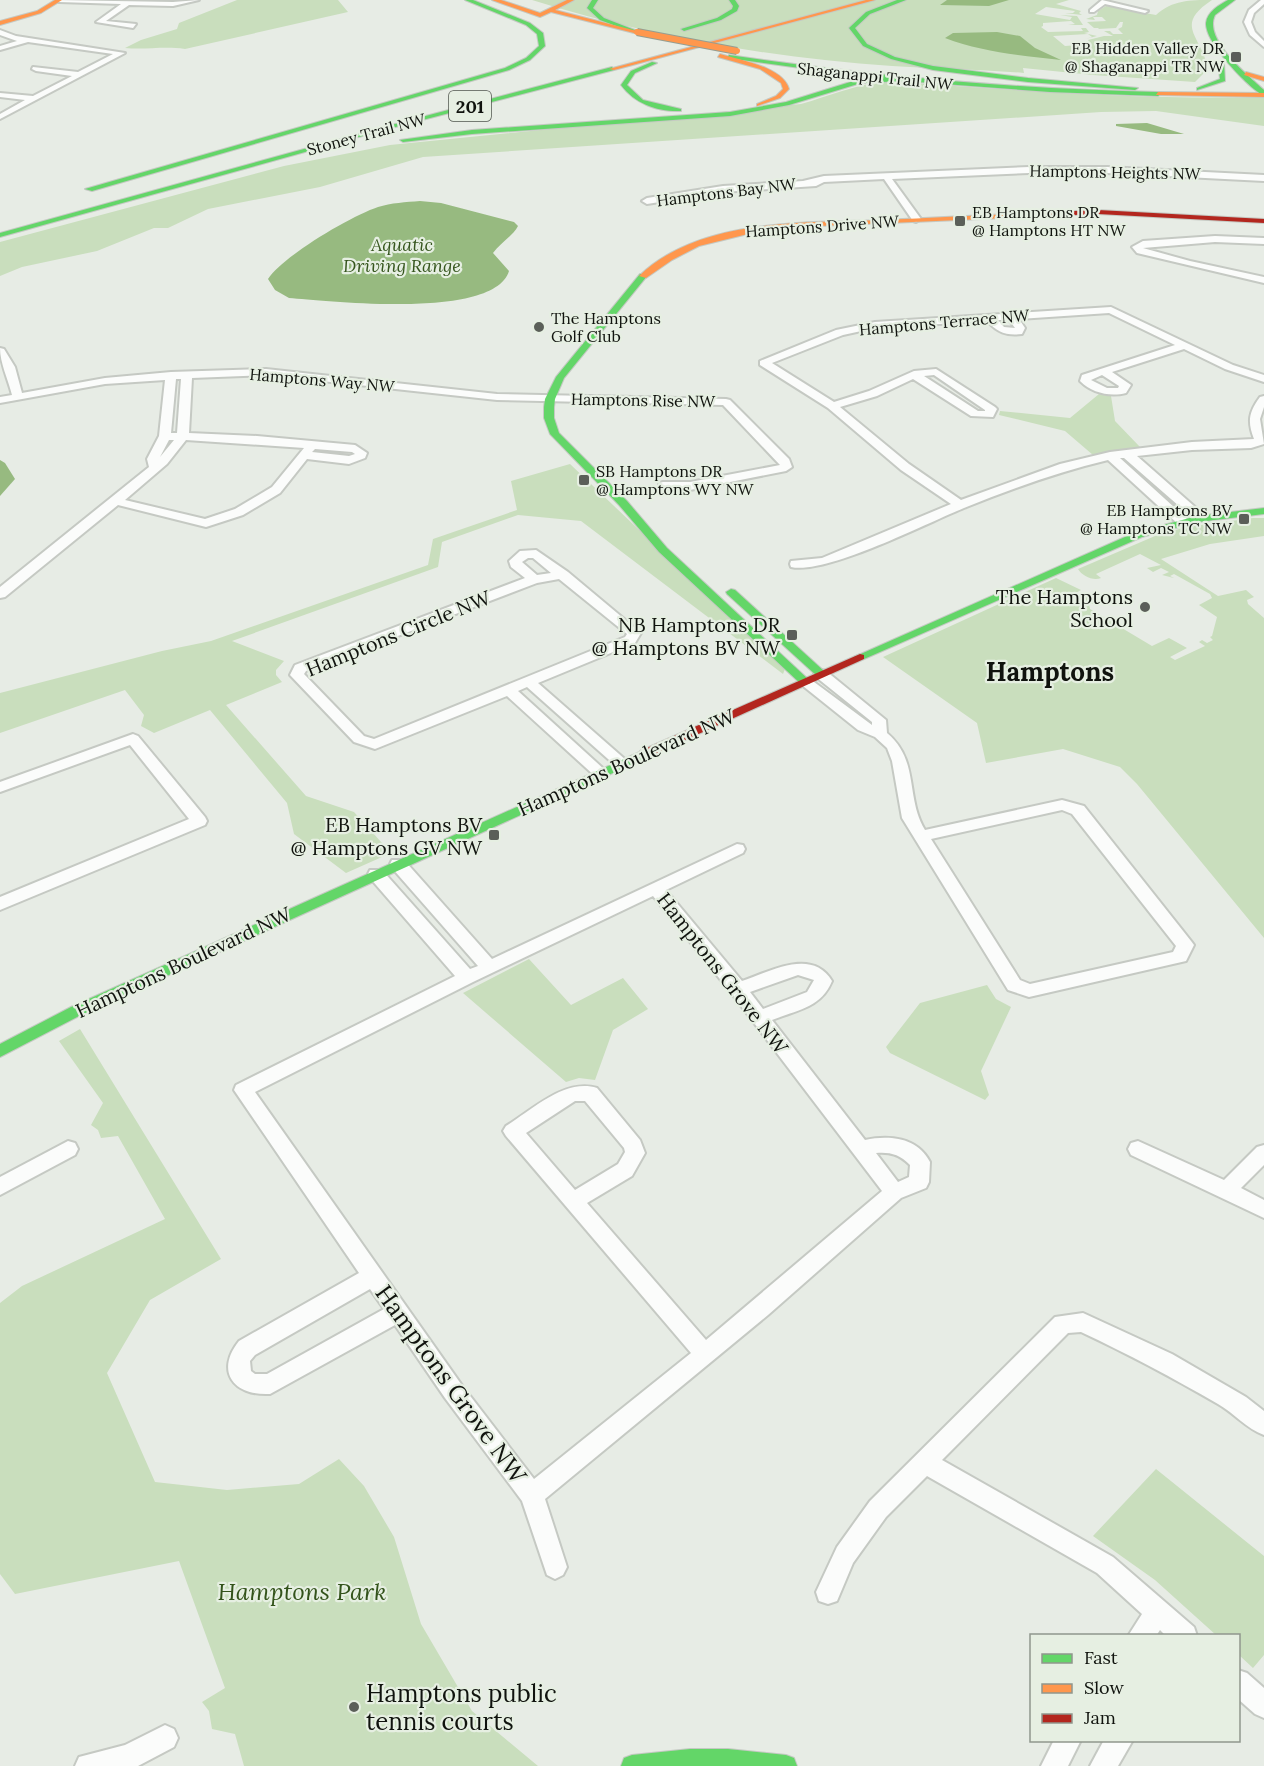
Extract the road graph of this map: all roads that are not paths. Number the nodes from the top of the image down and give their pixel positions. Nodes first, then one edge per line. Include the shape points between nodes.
1 (196, 0) edge
2 (468, 0) edge
3 (495, 0) edge
4 (520, 0) edge
5 (571, 0) edge
6 (595, 0) edge
7 (732, 0) edge
8 (818, 0) edge
9 (872, 0) edge
10 (880, 0) edge
11 (903, 0) edge
12 (1217, 0) edge
13 (1232, 0) edge
14 (58, 1) edge
15 (1106, 1) edge
16 (1264, 1) edge
17 (130, 2) junction
18 (796, 6) dead end
19 (1092, 11) dead end
20 (1145, 11) dead end
21 (545, 13) junction
22 (752, 17) dead end
23 (0, 24) edge
24 (133, 26) dead end
25 (0, 32) edge
26 (27, 40) junction
27 (632, 40) junction
28 (1264, 45) edge
29 (0, 48) edge
30 (720, 56) junction
31 (1221, 63) junction
32 (836, 66) junction
33 (36, 69) dead end
34 (535, 71) dead end
35 (850, 74) junction
36 (80, 75) junction
37 (902, 80) junction
38 (1256, 87) edge
39 (1135, 88) junction
40 (1199, 89) junction
41 (825, 92) junction
42 (0, 95) edge
43 (34, 99) junction
44 (0, 117) edge
45 (1264, 177) edge
46 (882, 179) junction
47 (647, 201) dead end
48 (70, 215) junction
49 (910, 220) junction
50 (1264, 221) edge
51 (0, 235) edge
52 (1264, 241) edge
53 (1264, 280) edge
54 (1012, 316) junction
55 (989, 317) junction
56 (1184, 346) junction
57 (0, 351) edge
58 (1104, 372) dead end
59 (915, 375) junction
60 (186, 378) junction
61 (170, 379) junction
62 (1264, 379) edge
63 (18, 397) junction
64 (1264, 399) edge
65 (0, 400) edge
66 (549, 403) junction
67 (832, 406) junction
68 (165, 436) junction
69 (182, 436) junction
70 (1127, 454) junction
71 (1110, 456) junction
72 (154, 467) junction
73 (663, 486) dead end
74 (116, 501) junction
75 (623, 503) junction
76 (960, 505) junction
77 (1264, 511) edge
78 (1200, 517) junction
79 (1182, 521) junction
80 (670, 538) dead end
81 (796, 564) dead end
82 (563, 575) junction
83 (534, 579) junction
84 (723, 584) dead end
85 (0, 594) edge
86 (821, 674) junction
87 (529, 682) junction
88 (805, 682) junction
89 (509, 690) junction
90 (880, 734) junction
91 (622, 764) junction
92 (601, 774) junction
93 (0, 787) edge
94 (922, 836) junction
95 (737, 849) dead end
96 (398, 864) junction
97 (376, 874) junction
98 (655, 887) junction
99 (0, 904) edge
100 (489, 967) junction
101 (466, 978) junction
102 (738, 989) junction
103 (759, 1018) junction
104 (0, 1051) edge
105 (861, 1148) junction
106 (68, 1149) dead end
107 (1138, 1149) dead end
108 (1264, 1153) edge
109 (0, 1187) edge
110 (1227, 1190) junction
111 (894, 1192) junction
112 (573, 1201) junction
113 (1264, 1210) edge
114 (373, 1276) junction
115 (398, 1312) junction
116 (705, 1354) junction
117 (1264, 1425) edge
118 (925, 1463) junction
119 (532, 1495) junction
120 (555, 1567) dead end
121 (828, 1592) dead end
122 (1158, 1612) junction
123 (1141, 1634) edge
124 (1184, 1634) edge
125 (1240, 1683) edge
126 (1264, 1705) edge
127 (165, 1738) dead end
128 (1067, 1742) edge
129 (1119, 1742) edge
130 (88, 1766) edge
131 (632, 1766) edge
132 (786, 1766) edge
133 (1054, 1766) edge
134 (1103, 1766) edge

1 - 17 street via 181,4
2 - 34 main road, Stoney Trail NW / 201 via 528,24 540,33 542,46 528,59 507,69 83,190
3 - 21 main road, Shaganappi Trail NW
4 - 21 main road, Shaganappi Trail NW
5 - 21 main road
6 - 27 main road via 590,8 596,16
7 - 27 main road via 735,10 726,16
8 - 18 main road
9 - 48 main road, Stoney Trail NW / 201
10 - 30 main road via 662,60 633,72 624,85 630,95 644,102 692,111 748,108 770,102 784,92 786,84 775,73
11 - 39 main road via 856,21 852,28 854,38 884,55 931,68
12 - 31 main road via 1200,13 1195,24 1199,36
13 - 38 main road via 1217,9 1208,25 1212,37
14 - 17 street
14 - 23 main road
15 - 19 street
15 - 20 street
16 - 28 street via 1247,19 1250,30
17 - 24 street via 100,22
21 - 27 main road, Shaganappi Trail NW
22 - 27 main road
23 - 26 street
25 - 26 street
26 - 29 street
26 - 36 street via 121,53
27 - 30 main road, Shaganappi Trail NW
27 - 32 main road, Shaganappi Trail NW, bridge
30 - 35 main road, Shaganappi Trail NW
31 - 38 main road
31 - 40 main road via 1223,80
32 - 35 main road
32 - 39 main road, Shaganappi Trail NW via 997,82
33 - 36 street
35 - 37 main road, Shaganappi Trail NW
35 - 41 main road
36 - 43 street
37 - 38 main road, Shaganappi Trail NW via 1073,93
37 - 41 main road via 860,81
38 - 40 main road, Shaganappi Trail NW
39 - 40 main road, Shaganappi Trail NW
41 - 48 main road via 778,106 730,114 472,132 384,143
42 - 43 street
43 - 44 street
45 - 46 street, Hamptons Heights NW via 1029,170
46 - 47 street, Hamptons Bay NW via 723,189
46 - 49 street
48 - 51 main road, Stoney Trail NW / 201
49 - 50 main road, Hamptons Drive NW via 1098,212
49 - 66 main road, Hamptons Drive NW via 753,230 683,249 640,279 560,377
52 - 53 street via 1215,239 1137,247 1189,264
54 - 55 street, Hamptons Terrace NW
54 - 55 street via 1020,328 1018,332 1001,330
54 - 56 street, Hamptons Terrace NW via 1111,310
55 - 67 street, Hamptons Terrace NW via 875,325 840,332 764,363
56 - 58 street
56 - 62 street, Hamptons Terrace NW
57 - 63 street via 10,367
59 - 59 street via 975,414 989,415 992,409 936,372
59 - 67 street via 865,397
60 - 61 street, Hamptons Way NW
60 - 66 street, Hamptons Way NW via 359,386 494,404
60 - 69 street
61 - 63 street, Hamptons Way NW via 58,389
61 - 68 street
63 - 65 street, Hamptons Way NW
64 - 70 street via 1254,412 1260,441
66 - 73 street, Hamptons Rise NW via 730,406 786,467 690,486
66 - 75 main road via 555,434
67 - 76 street, Hamptons Terrace NW via 905,467
68 - 69 street
68 - 72 street via 153,459
69 - 72 street via 167,459
69 - 74 street via 247,437 308,450 276,490 239,512 206,523
70 - 71 street
70 - 78 street
71 - 76 street via 1064,467
71 - 79 street
72 - 74 street
74 - 85 street
75 - 80 main road
75 - 88 main road via 663,550
76 - 81 street via 824,562
77 - 78 main road, Hamptons Boulevard NW
78 - 79 main road, Hamptons Boulevard NW
79 - 86 main road, Hamptons Boulevard NW via 1112,544
82 - 83 street, Hamptons Circle NW
82 - 83 street, Hamptons Circle NW via 536,554 521,556 516,564
82 - 87 street, Hamptons Circle NW via 634,633 630,640
83 - 89 street, Hamptons Circle NW via 300,668 297,675 358,739 375,744
84 - 86 main road
86 - 88 main road, Hamptons Boulevard NW
86 - 90 street via 879,720
87 - 89 street, Hamptons Circle NW
87 - 91 street
88 - 90 street via 863,727
88 - 91 main road, Hamptons Boulevard NW
89 - 92 street
90 - 94 street via 894,746 906,806
91 - 92 main road, Hamptons Boulevard NW
92 - 96 main road, Hamptons Boulevard NW
93 - 99 street via 133,739 199,821
94 - 94 street via 1018,987 1029,991 1180,957 1185,945 1078,810 1070,806
95 - 98 street
96 - 97 main road, Hamptons Boulevard NW
96 - 100 street
97 - 101 street
97 - 104 main road, Hamptons Boulevard NW via 75,1011
98 - 100 street, Hamptons Grove NW
98 - 102 street, Hamptons Grove NW
100 - 101 street, Hamptons Grove NW
101 - 114 street, Hamptons Grove NW via 243,1090
102 - 103 street, Hamptons Grove NW
102 - 103 street via 797,969 820,975 823,981 813,997
103 - 105 street, Hamptons Grove NW
105 - 111 street, Hamptons Grove NW
105 - 111 street, Hamptons Grove NW via 882,1144 907,1148 920,1162 919,1182
106 - 109 street
107 - 110 street
108 - 110 street
110 - 113 street
111 - 116 street, Hamptons Grove NW
112 - 112 street via 625,1170 635,1153 633,1145 590,1093 571,1094 513,1131
112 - 116 street
114 - 115 street, Hamptons Grove NW
114 - 115 street via 248,1348 239,1358 240,1375 246,1382 270,1384
115 - 119 street, Hamptons Grove NW
116 - 119 street, Hamptons Grove NW
117 - 118 street via 1238,1404 1164,1361 1083,1322 1063,1324
118 - 121 street via 878,1509 845,1555
118 - 122 street via 1105,1565
119 - 120 street
122 - 123 street
122 - 124 street
125 - 126 street
127 - 130 street via 128,1756
128 - 133 street
129 - 134 street
131 - 132 main road via 677,1757 700,1757 746,1758

